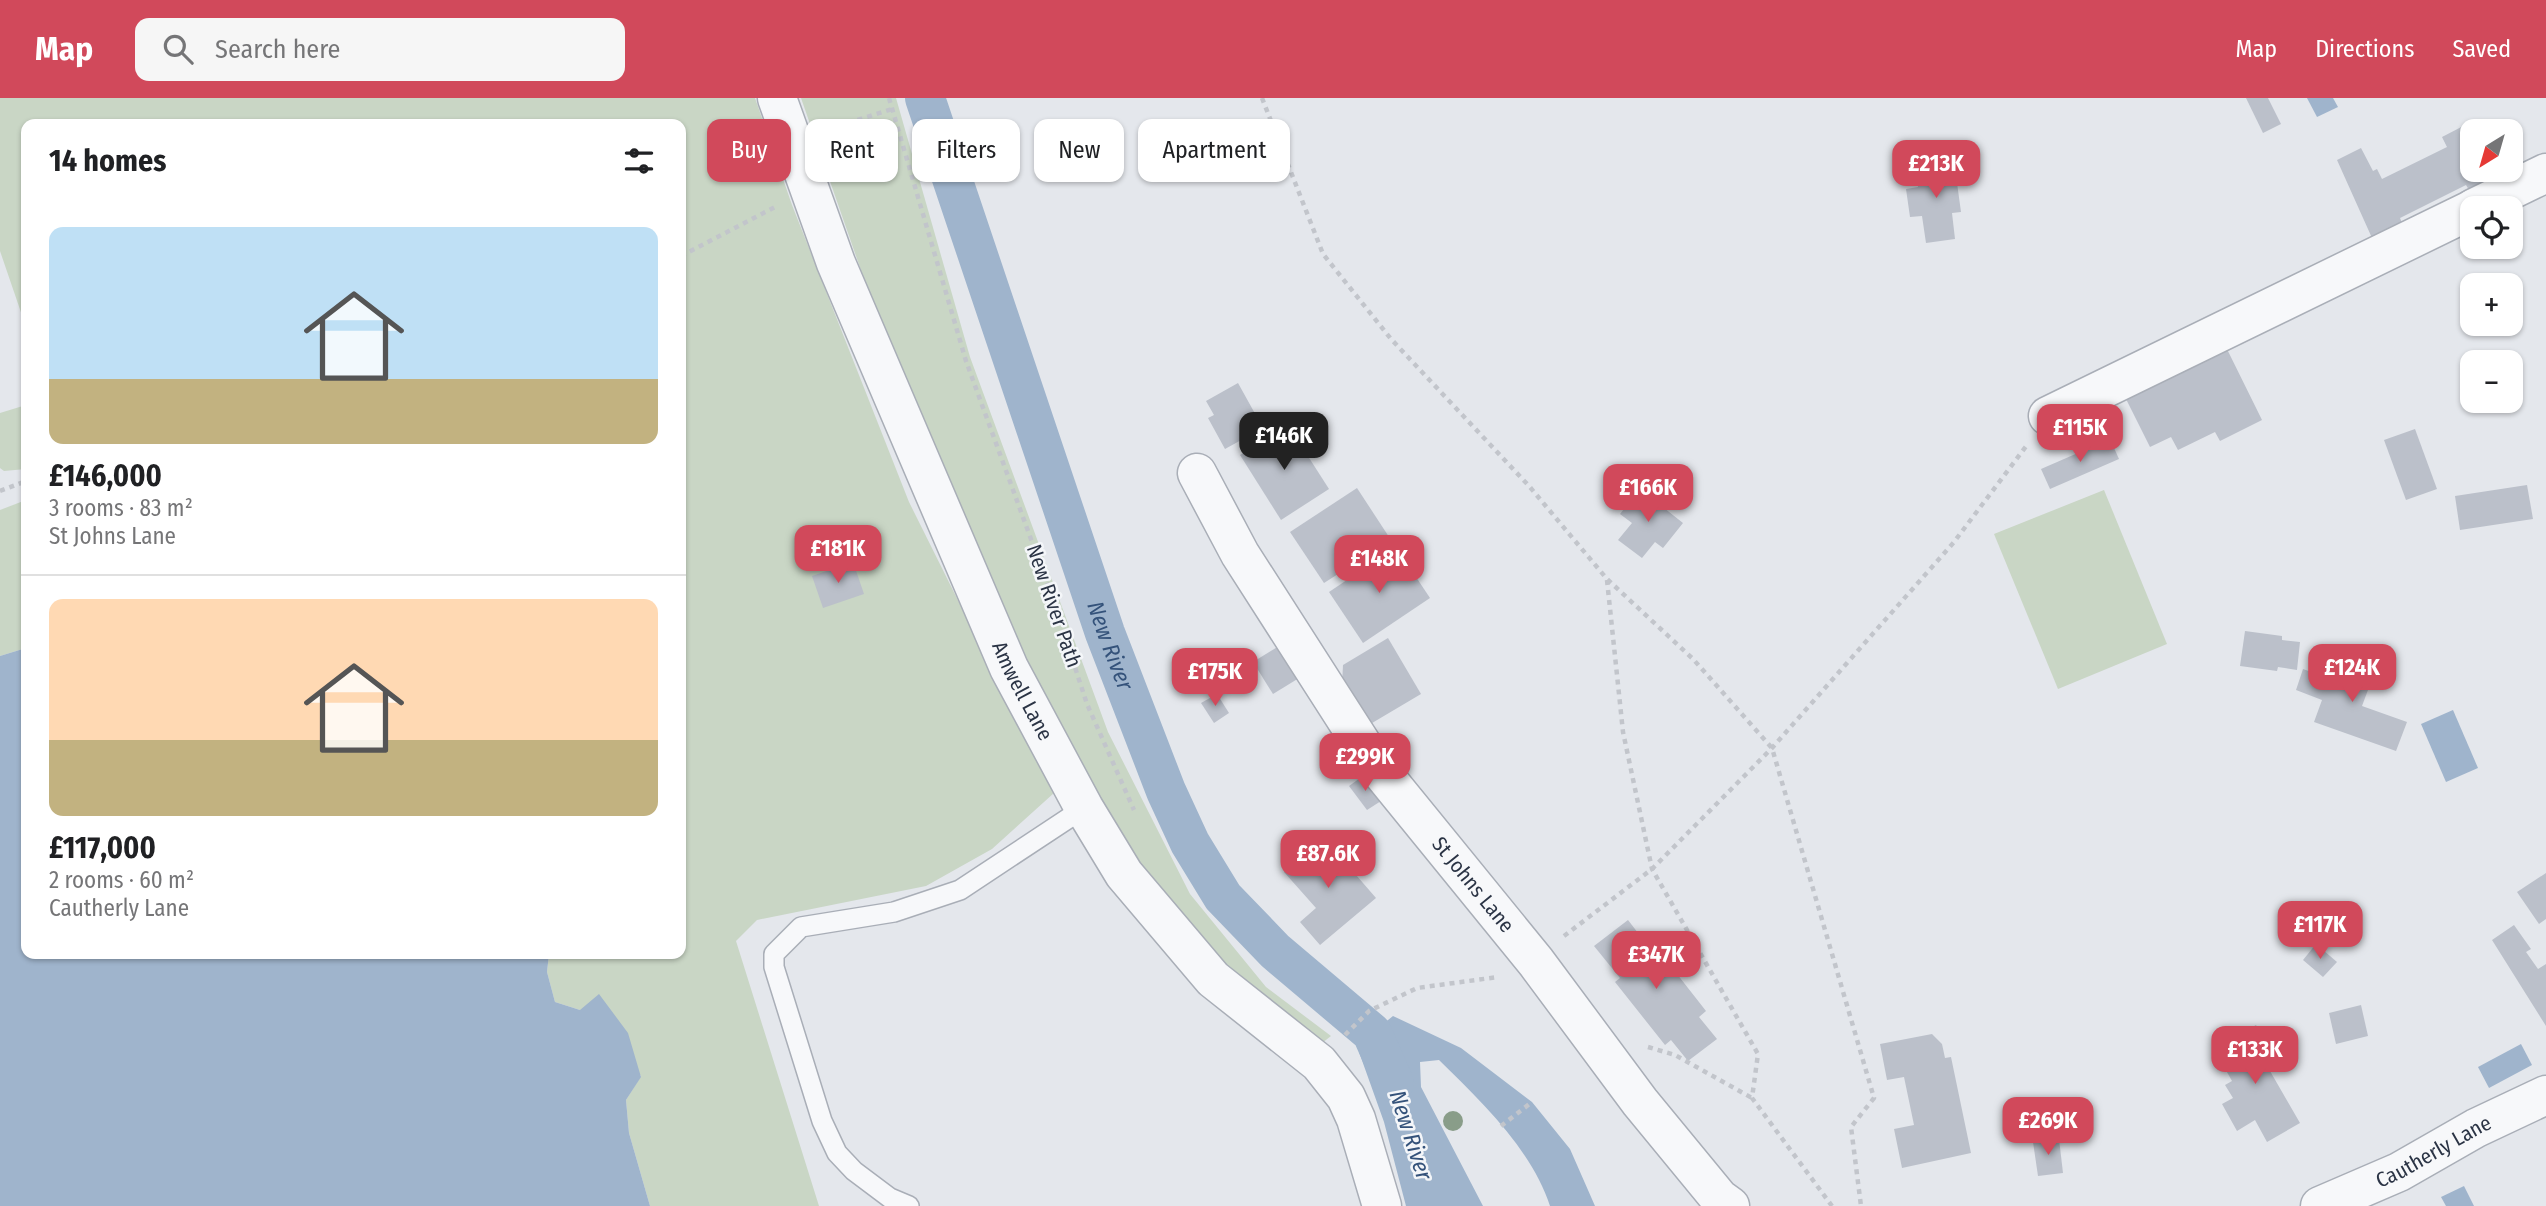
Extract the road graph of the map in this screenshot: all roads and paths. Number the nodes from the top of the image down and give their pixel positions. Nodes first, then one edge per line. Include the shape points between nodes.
1 (777, 98) edge
2 (889, 98) edge
3 (1262, 98) edge
4 (892, 109) junction
5 (862, 119) edge
6 (2546, 173) edge
7 (809, 190) junction
8 (2498, 196) edge
9 (2460, 214) edge
10 (686, 253) edge
11 (2048, 416) joint
12 (1197, 473) dead end
13 (21, 483) edge
14 (0, 491) edge
15 (1607, 579) junction
16 (1772, 748) junction
17 (1084, 808) junction
18 (1137, 817) dead end
19 (1652, 869) junction
20 (1560, 939) dead end
21 (1490, 980) dead end
22 (1339, 1041) dead end
23 (1638, 1044) dead end
24 (2546, 1095) edge
25 (1752, 1098) junction
26 (1532, 1102) dead end
27 (1501, 1126) dead end
28 (909, 1206) edge
29 (1382, 1206) edge
30 (1730, 1206) edge
31 (1832, 1206) edge
32 (1861, 1206) edge
33 (2320, 1206) edge

1 - 7 street, Amwell Lane
2 - 4 path, New River Path
3 - 15 path via 1323,254 1391,339 1529,486
4 - 5 path
4 - 18 path, New River Path via 966,361 1087,704
6 - 8 street
7 - 10 path
7 - 17 street, Amwell Lane via 1009,668
9 - 11 street
11 - 16 path via 1954,542
12 - 30 street, St Johns Lane via 1240,554 1374,763 1536,962 1640,1102
13 - 14 path
15 - 16 path via 1693,659
15 - 19 path via 1623,732
16 - 19 path
16 - 32 path via 1874,1098 1851,1127
17 - 28 lane via 960,890 894,912 801,927 775,954 782,993 822,1121 837,1153 890,1198
17 - 29 street, Amwell Lane via 1124,874 1213,979 1319,1063 1346,1097
19 - 20 path
19 - 25 path via 1758,1054
21 - 22 path via 1417,988 1369,1011
23 - 25 path via 1675,1055
24 - 33 street, Cautherly Lane via 2399,1172
25 - 31 path
26 - 27 path

